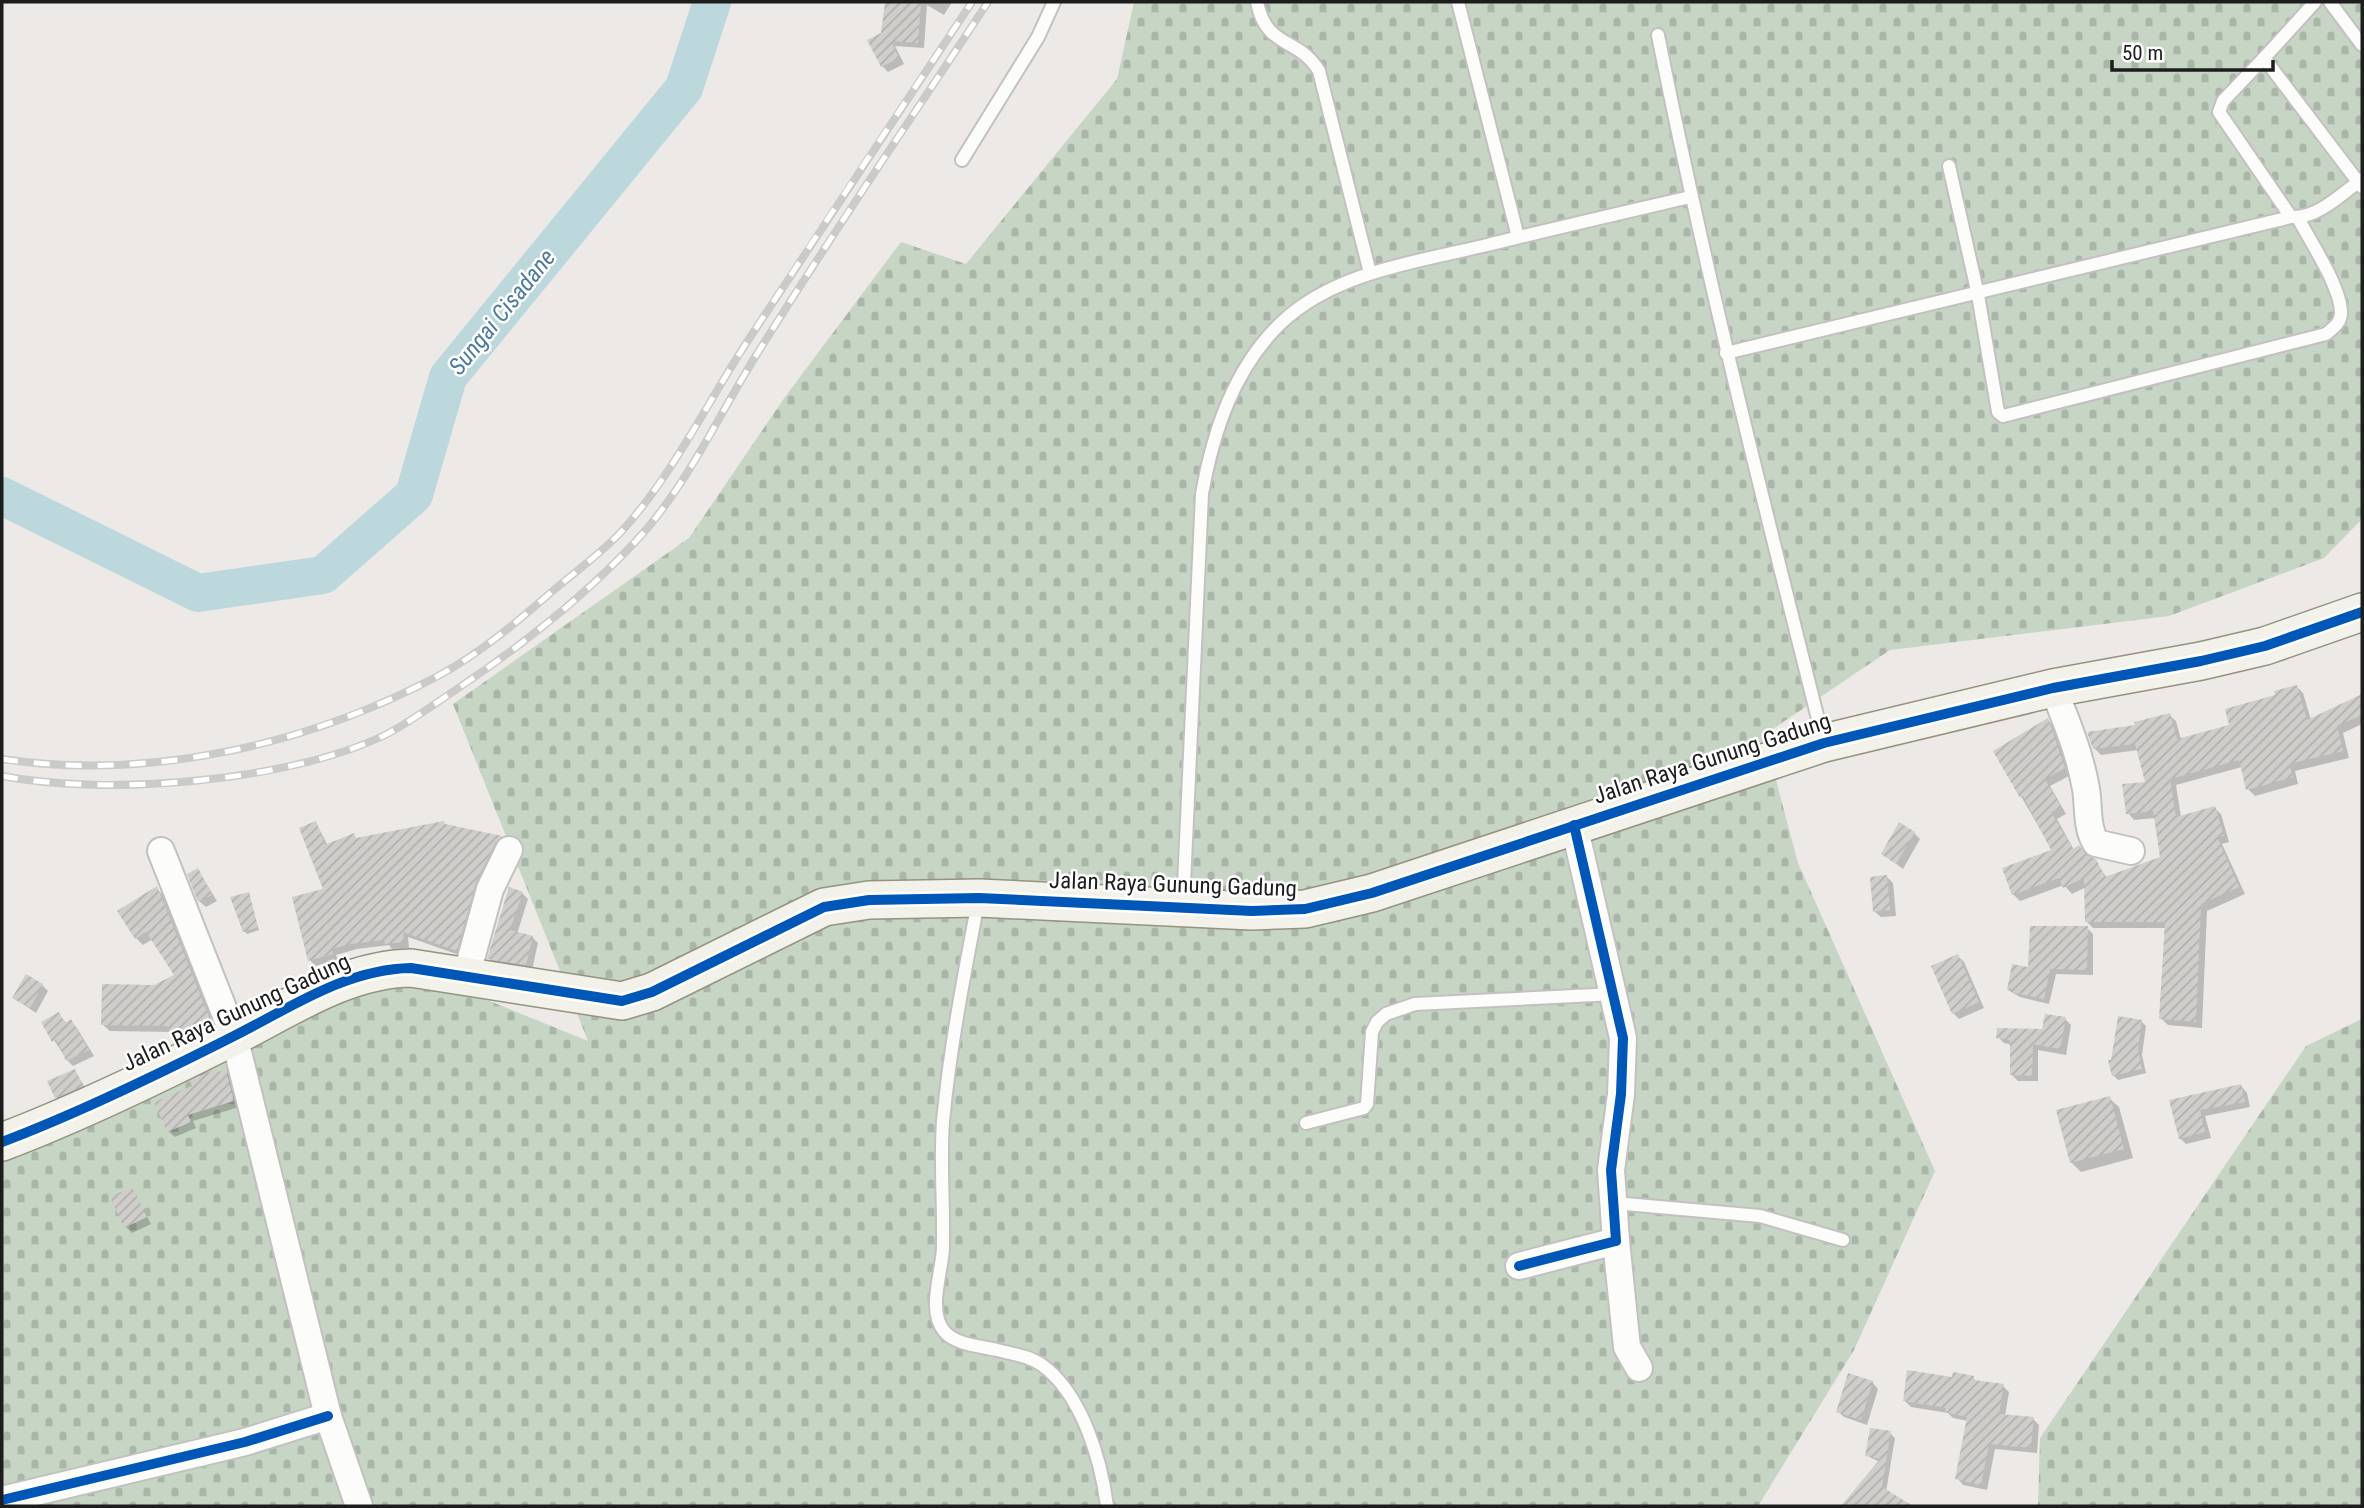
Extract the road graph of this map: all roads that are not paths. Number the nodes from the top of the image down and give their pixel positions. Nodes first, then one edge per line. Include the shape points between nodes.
1 (1054, 2) edge
2 (1257, 2) edge
3 (1458, 2) edge
4 (2315, 2) edge
5 (2330, 2) edge
6 (1658, 35) dead end
7 (2362, 45) edge
8 (2264, 58) junction
9 (962, 160) dead end
10 (1949, 166) dead end
11 (2361, 183) edge
12 (1690, 197) junction
13 (2294, 217) junction
14 (1518, 237) junction
15 (1370, 273) junction
16 (1978, 295) junction
17 (1726, 353) junction
18 (2362, 612) edge
19 (2053, 688) junction
20 (1824, 743) junction
21 (1574, 825) junction
22 (509, 850) dead end
23 (161, 851) dead end
24 (2131, 851) dead end
25 (979, 898) junction
26 (1183, 908) junction
27 (466, 977) junction
28 (1615, 995) junction
29 (234, 1036) junction
30 (1306, 1123) dead end
31 (2, 1142) edge
32 (1614, 1203) junction
33 (1843, 1240) dead end
34 (1616, 1241) junction
35 (1518, 1266) dead end
36 (1639, 1368) dead end
37 (328, 1416) junction
38 (2, 1500) edge
39 (359, 1506) edge
40 (1107, 1506) edge

1 - 9 lane via 1038,37
2 - 15 lane via 1269,31 1304,51 1319,71
3 - 14 lane
4 - 8 lane
5 - 7 lane
6 - 12 lane
8 - 11 lane
8 - 13 lane via 2223,101 2220,112
10 - 16 lane
11 - 13 lane
12 - 14 lane
12 - 17 lane
13 - 16 lane
13 - 16 lane via 2338,297 2342,314 2326,334 2003,416 1998,412
14 - 15 lane
15 - 26 lane via 1310,302 1283,321 1243,372 1216,433 1202,494
16 - 17 lane
17 - 20 lane
18 - 19 street, Jalan Raya Gunung Gadung via 2265,646
19 - 20 street, Jalan Raya Gunung Gadung
19 - 24 street via 2080,763 2091,835 2096,843
20 - 21 street, Jalan Raya Gunung Gadung
21 - 26 street, Jalan Raya Gunung Gadung via 1372,893 1305,909
21 - 28 street
22 - 27 street via 490,889
23 - 29 street
25 - 26 street, Jalan Raya Gunung Gadung
25 - 27 street, Jalan Raya Gunung Gadung via 824,907 652,992 622,1001
25 - 40 lane via 954,1028 943,1124 938,1321 953,1339 1024,1356 1054,1375 1085,1429
27 - 29 street, Jalan Raya Gunung Gadung via 384,968 315,993
28 - 30 lane via 1461,1000 1399,1008 1377,1022 1372,1032 1364,1108
28 - 32 street via 1624,1064 1612,1153
29 - 31 street, Jalan Raya Gunung Gadung
29 - 37 street
32 - 33 lane via 1760,1216
32 - 34 street
34 - 35 street
34 - 36 street via 1627,1347
37 - 38 street via 245,1442
37 - 39 street

